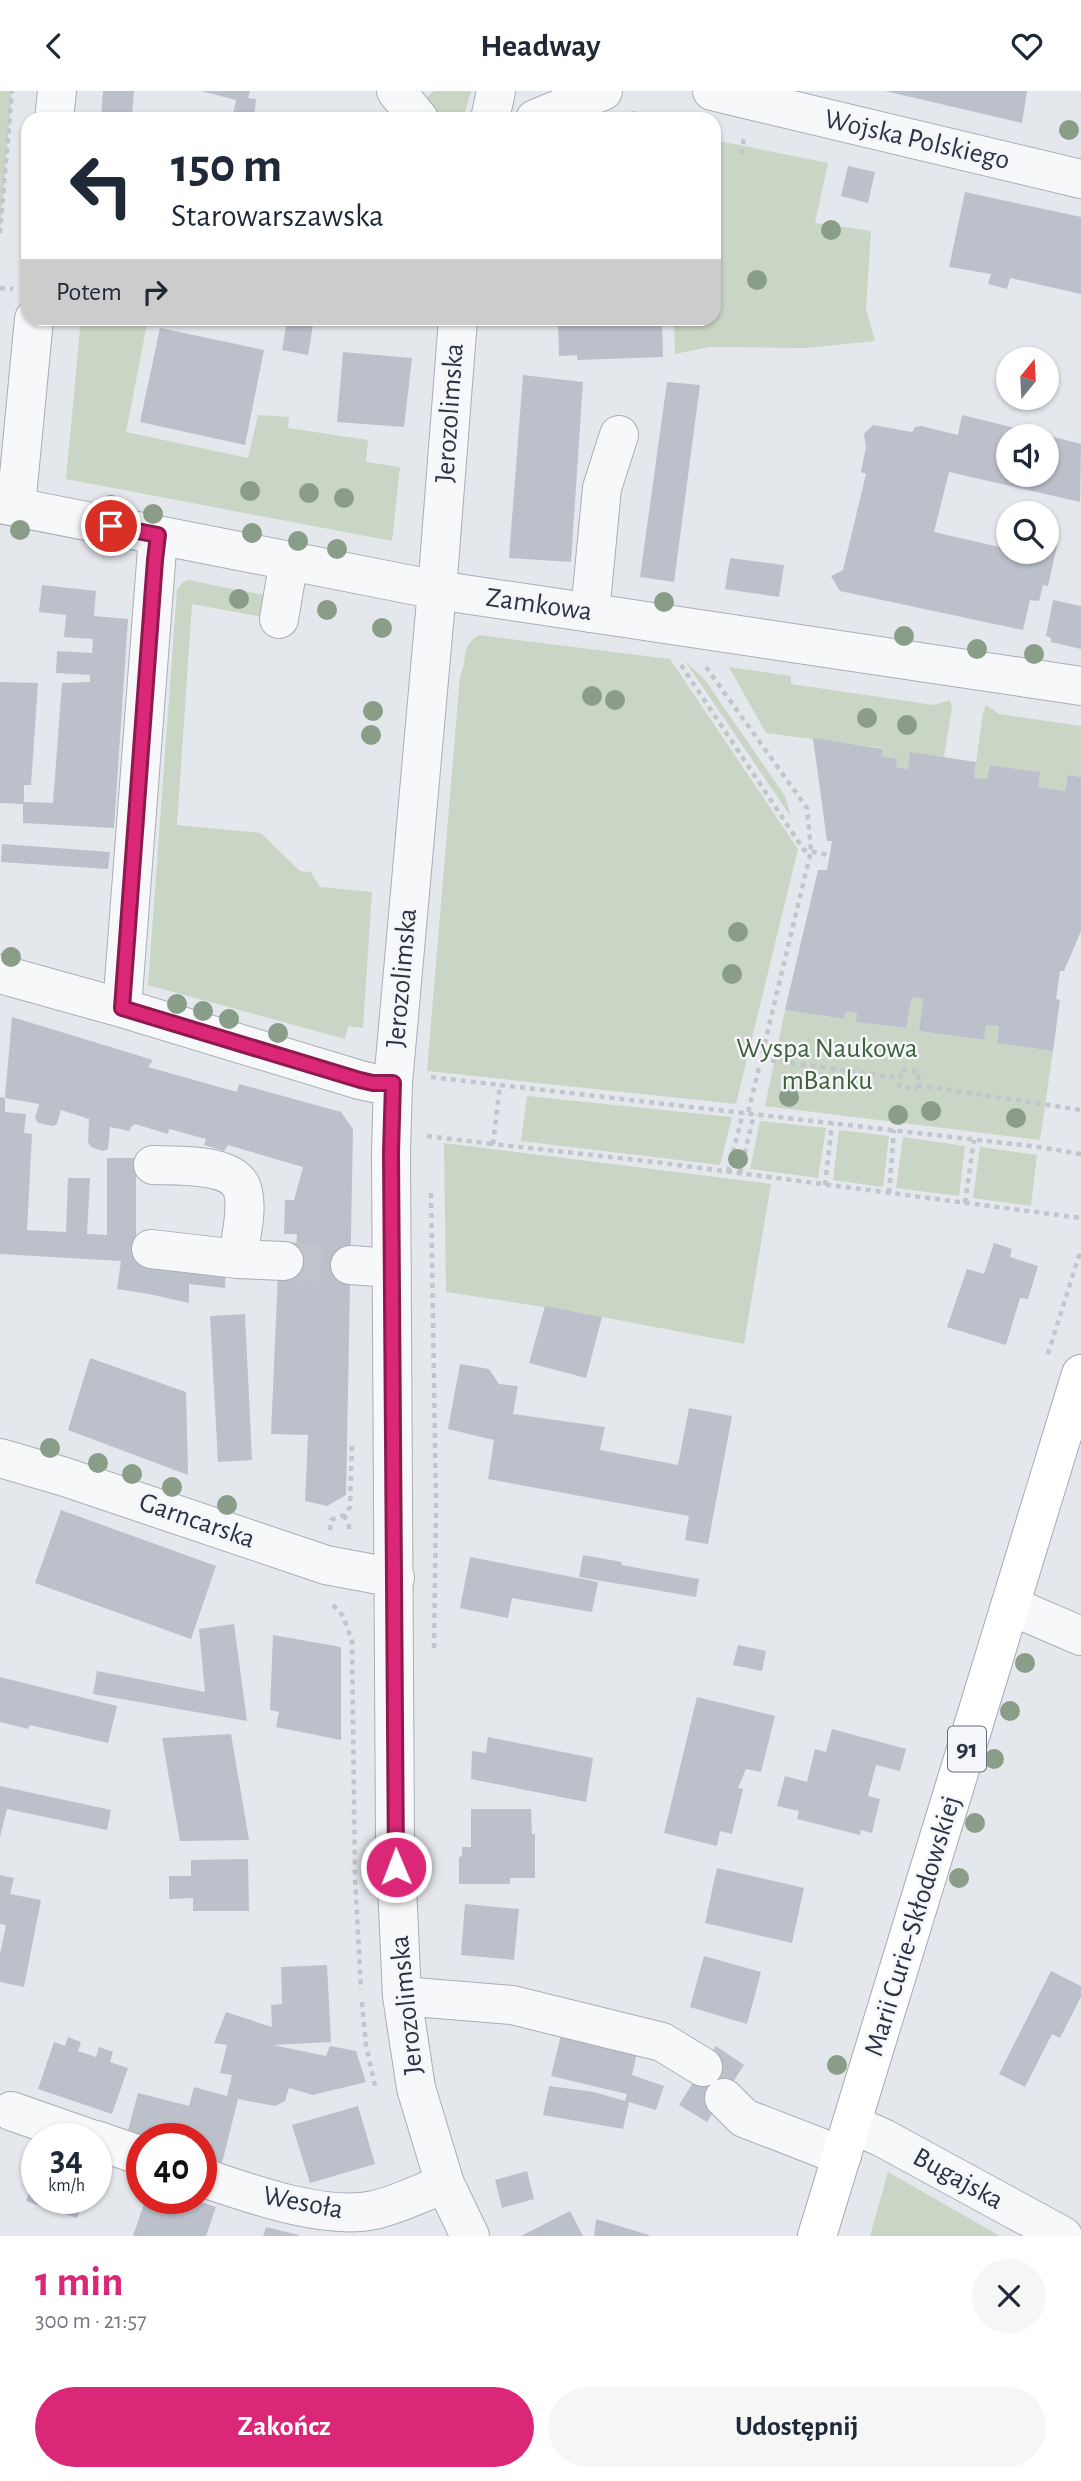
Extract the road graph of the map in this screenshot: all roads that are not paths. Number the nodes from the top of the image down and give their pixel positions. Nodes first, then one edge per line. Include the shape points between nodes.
1 (57, 91) edge
2 (396, 91) edge
3 (496, 91) edge
4 (603, 91) edge
5 (712, 91) edge
6 (55, 112) edge
7 (413, 112) edge
8 (492, 112) edge
9 (552, 112) edge
10 (1081, 179) edge
11 (33, 326) edge
12 (456, 326) edge
13 (619, 435) dead end
14 (8, 505) edge
15 (158, 535) junction
16 (289, 560) junction
17 (437, 590) junction
18 (590, 613) junction
19 (279, 619) dead end
20 (1081, 686) edge
21 (0, 974) edge
22 (122, 1008) junction
23 (405, 1080) junction
24 (153, 1165) dead end
25 (151, 1249) dead end
26 (238, 1259) junction
27 (284, 1261) tunnel mouth
28 (350, 1265) tunnel mouth
29 (392, 1268) junction
30 (1081, 1374) edge
31 (0, 1458) edge
32 (395, 1578) junction
33 (1011, 1606) junction
34 (1081, 1636) edge
35 (401, 1996) junction
36 (703, 2067) dead end
37 (724, 2098) dead end
38 (11, 2111) dead end
39 (45, 2123) edge
40 (847, 2140) junction
41 (217, 2182) edge
42 (459, 2218) edge
43 (817, 2236) edge
44 (1063, 2236) edge

1 - 6 street
2 - 7 street
3 - 8 street
4 - 9 street
5 - 10 street, Wojska Polskiego
11 - 14 street
12 - 17 street, Jerozolimska
13 - 18 street via 603,488
14 - 15 street, Zamkowa
15 - 16 street, Zamkowa
15 - 22 street
16 - 17 street, Zamkowa
16 - 19 street
17 - 18 street, Zamkowa
17 - 23 street, Jerozolimska
18 - 20 street, Zamkowa
21 - 22 street
22 - 23 street via 360,1080
23 - 29 street, Jerozolimska via 391,1152
24 - 26 street via 217,1170 237,1179 244,1199
25 - 26 street
26 - 27 street
28 - 29 street
29 - 32 street, Jerozolimska
30 - 33 main road, Marii Curie-Skłodowskiej / 91
31 - 32 street, Garncarska via 326,1565
32 - 35 street, Jerozolimska
33 - 34 street
33 - 40 main road, Marii Curie-Skłodowskiej / 91
35 - 36 street via 512,2005 662,2042
35 - 42 street, Jerozolimska via 416,2088
37 - 40 street, Bugajska via 744,2117
38 - 39 street
40 - 43 main road, Marii Curie-Skłodowskiej / 91
40 - 44 street, Bugajska via 883,2138
41 - 42 street, Wesoła via 317,2209 350,2213 385,2207

